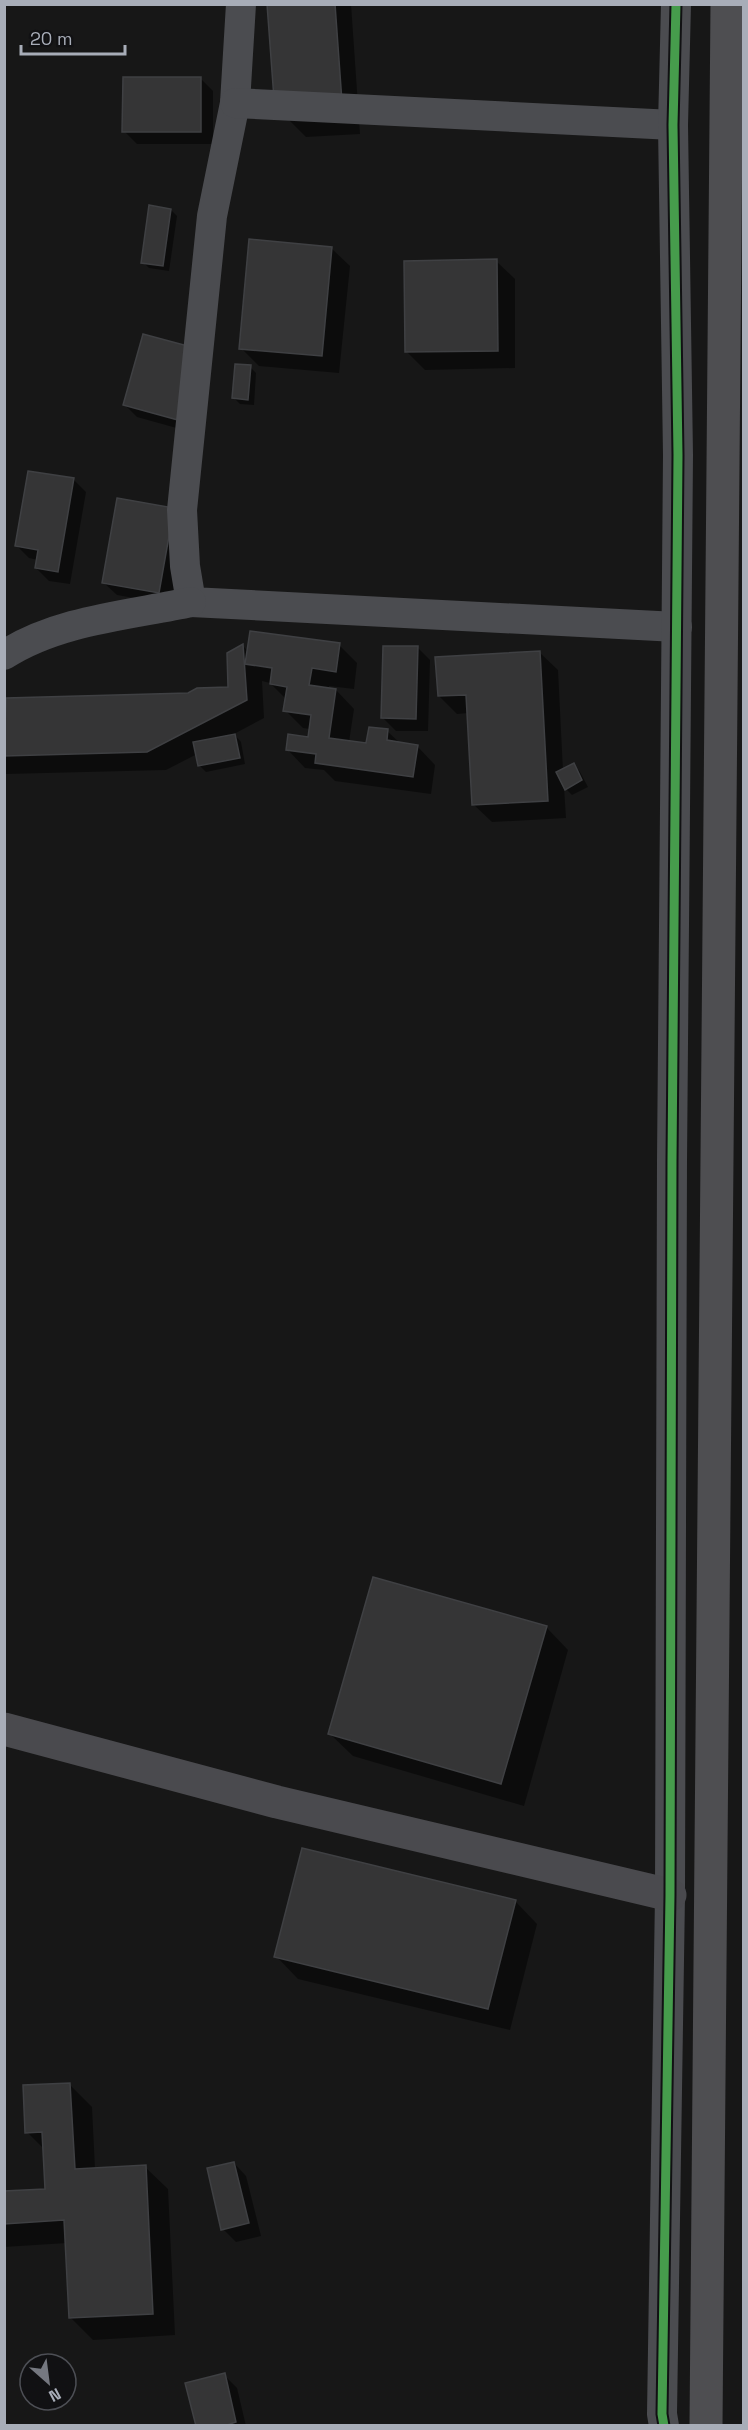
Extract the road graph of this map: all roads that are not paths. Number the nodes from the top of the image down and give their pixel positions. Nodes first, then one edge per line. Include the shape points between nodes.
1 (241, 4) edge
2 (676, 4) edge
3 (727, 4) edge
4 (235, 103) junction
5 (673, 125) junction
6 (191, 602) junction
7 (677, 627) junction
8 (4, 655) edge
9 (4, 1729) edge
10 (670, 1895) junction
11 (664, 2426) edge
12 (706, 2426) edge

1 - 4 street
2 - 5 street
3 - 12 highway
4 - 5 street
4 - 6 street via 212,216 182,510
5 - 7 street
6 - 7 street
6 - 8 street via 64,628
7 - 10 street
9 - 10 main road via 277,1802
10 - 11 street

